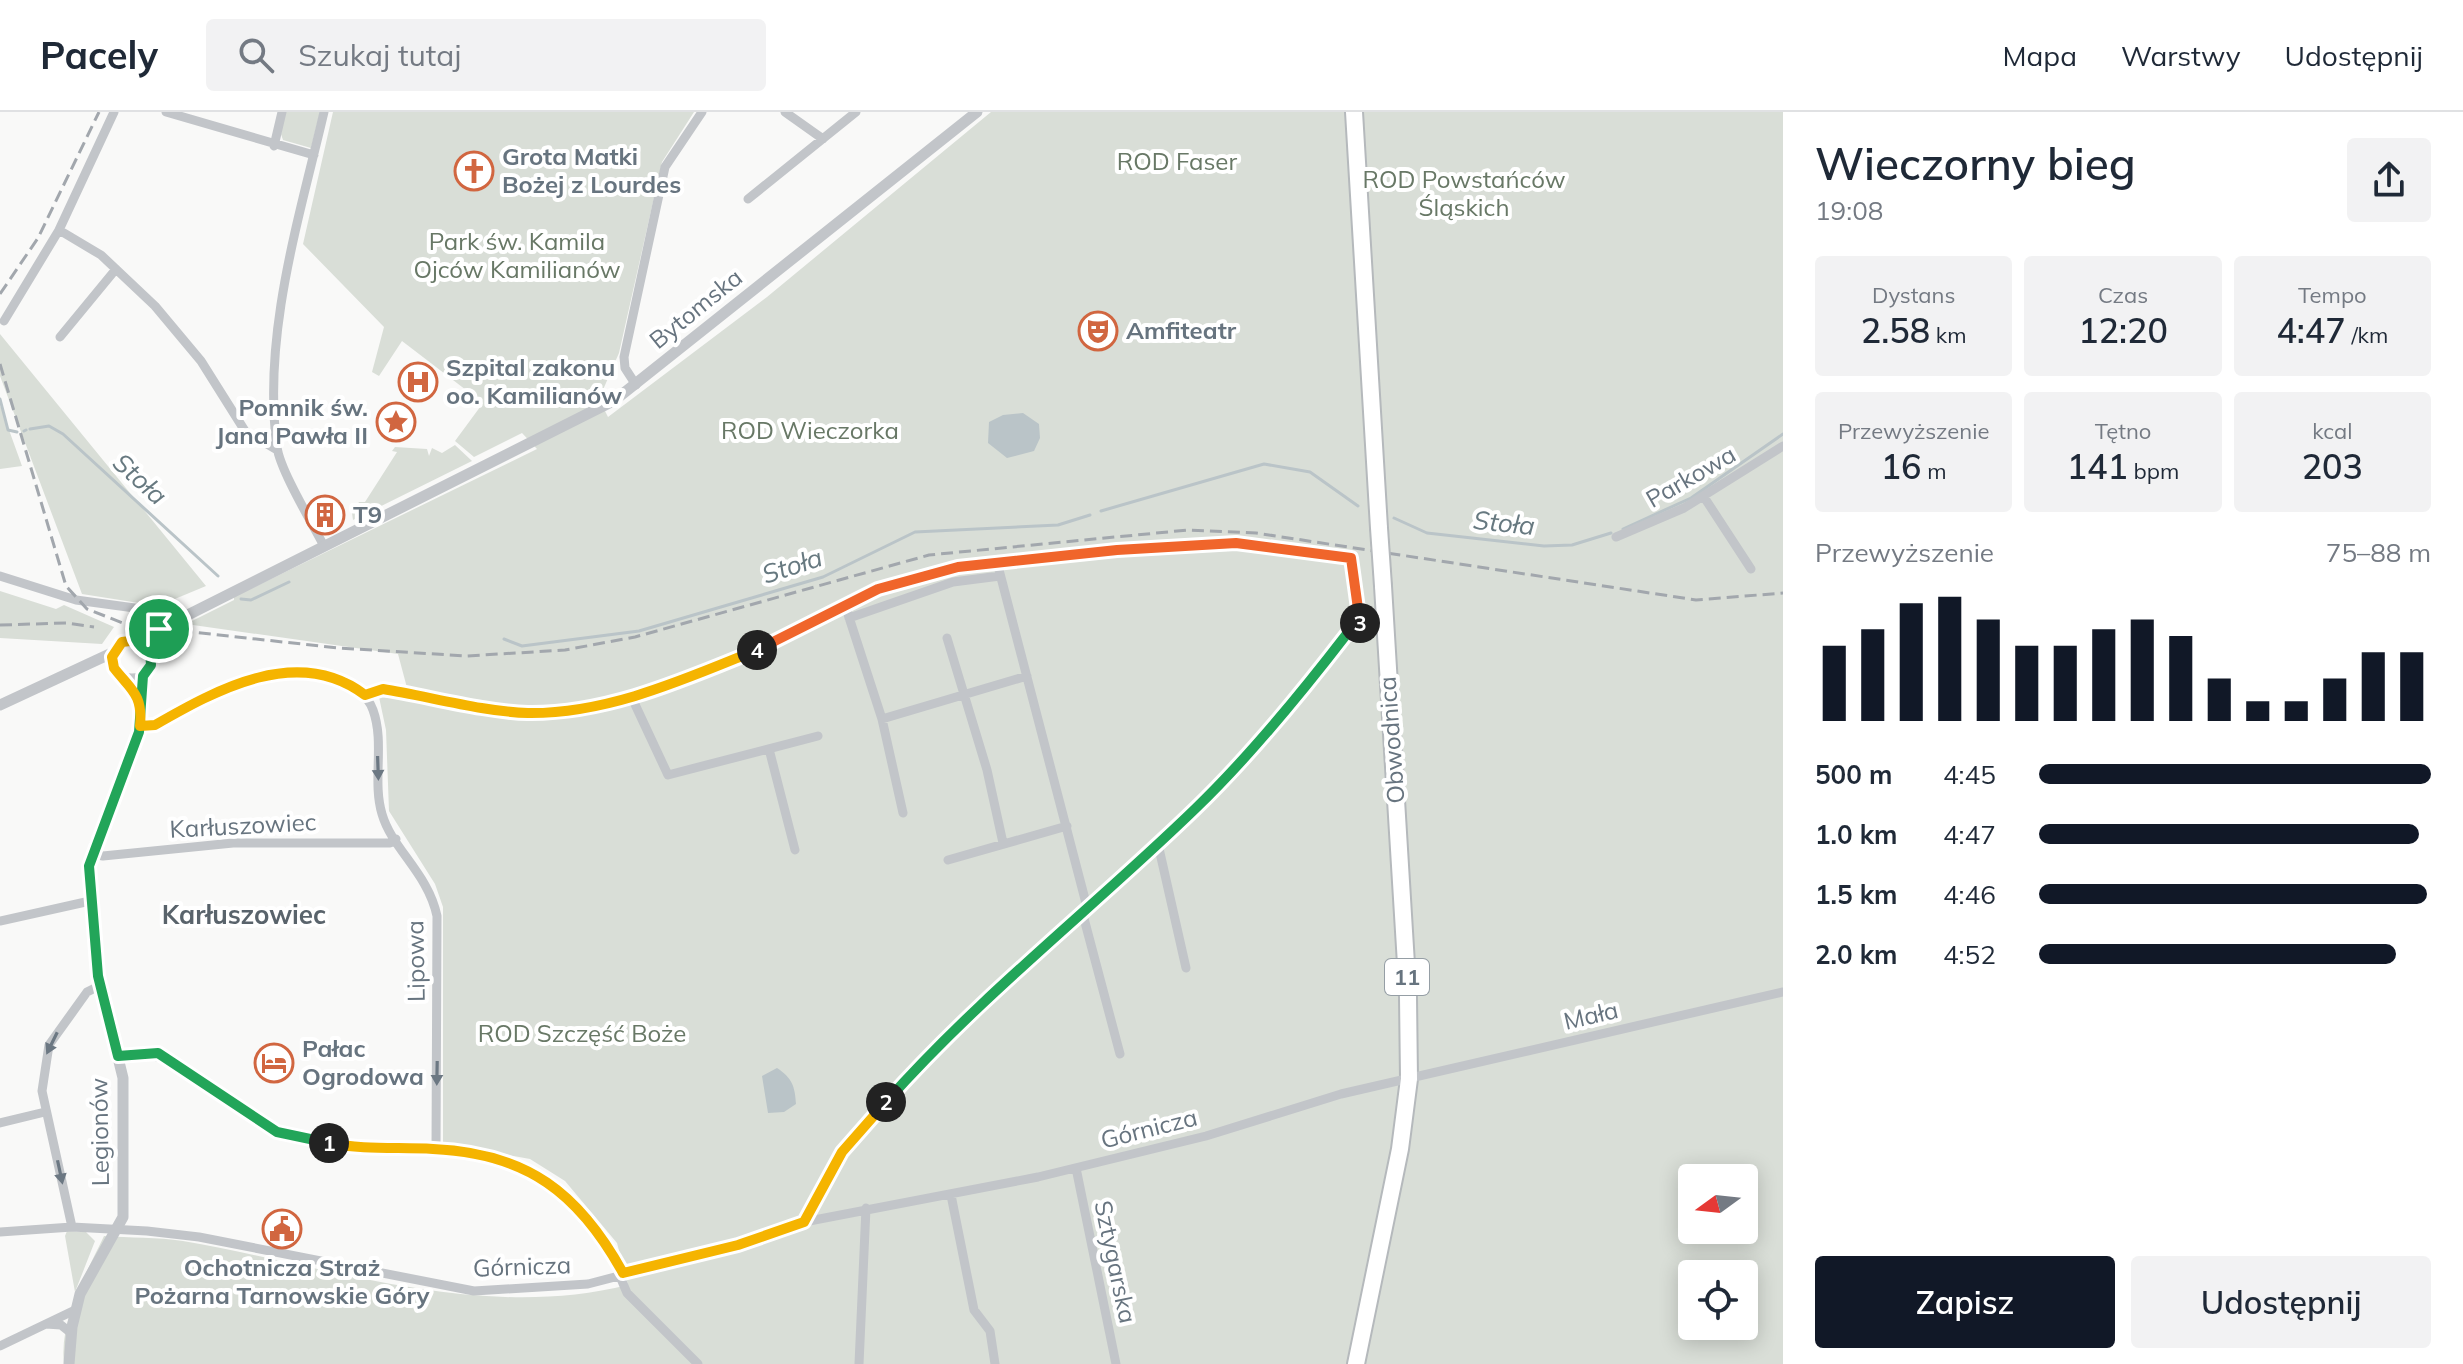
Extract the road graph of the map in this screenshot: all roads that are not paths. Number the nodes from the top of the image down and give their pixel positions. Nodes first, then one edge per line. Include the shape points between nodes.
1 (114, 112) edge
2 (166, 112) edge
3 (282, 112) edge
4 (324, 112) edge
5 (702, 112) edge
6 (785, 112) edge
7 (856, 112) edge
8 (977, 112) edge
9 (1354, 112) edge
10 (823, 139) junction
11 (274, 146) junction
12 (314, 155) junction
13 (748, 199) dead end
14 (59, 230) junction
15 (116, 269) junction
16 (4, 321) dead end
17 (60, 337) dead end
18 (636, 385) junction
19 (1783, 446) edge
20 (277, 450) junction
21 (1704, 497) junction
22 (1616, 537) dead end
23 (324, 546) junction
24 (1751, 569) dead end
25 (999, 571) junction
26 (0, 576) edge
27 (845, 605) junction
28 (849, 618) junction
29 (160, 628) junction
30 (947, 638) dead end
31 (138, 640) junction
32 (150, 650) junction
33 (114, 652) junction
34 (84, 665) junction
35 (114, 668) junction
36 (143, 676) junction
37 (1027, 676) junction
38 (128, 679) junction
39 (965, 694) junction
40 (365, 695) junction
41 (632, 698) junction
42 (0, 705) edge
43 (141, 708) junction
44 (882, 719) junction
45 (140, 726) junction
46 (818, 736) dead end
47 (769, 749) junction
48 (903, 813) dead end
49 (1067, 826) junction
50 (396, 839) junction
51 (1003, 843) junction
52 (1158, 844) junction
53 (795, 850) dead end
54 (92, 854) junction
55 (948, 860) dead end
56 (90, 901) junction
57 (1085, 909) junction
58 (0, 921) edge
59 (1186, 968) dead end
60 (99, 986) junction
61 (1783, 992) edge
62 (1120, 1054) dead end
63 (118, 1056) junction
64 (1409, 1079) junction
65 (45, 1112) junction
66 (0, 1123) edge
67 (436, 1149) junction
68 (1076, 1168) junction
69 (951, 1195) junction
70 (866, 1208) junction
71 (804, 1222) junction
72 (72, 1227) junction
73 (116, 1229) junction
74 (0, 1232) edge
75 (621, 1274) junction
76 (75, 1310) junction
77 (46, 1324) junction
78 (71, 1333) junction
79 (0, 1346) edge
80 (69, 1364) edge
81 (698, 1364) edge
82 (859, 1364) edge
83 (995, 1364) edge
84 (1116, 1364) edge
85 (1356, 1364) edge

1 - 14 street
2 - 11 street
3 - 11 street
4 - 12 street
5 - 18 street via 665,167 656,199 624,357
6 - 10 street
7 - 10 street
8 - 18 street, Bytomska
9 - 64 highway, Obwodnica / 11, bridge
10 - 13 street
11 - 12 street
12 - 20 street via 280,297
14 - 15 street
14 - 16 street
15 - 17 street
15 - 20 street via 176,329 245,431
18 - 23 street, Bytomska via 598,411
19 - 21 street, Parkowa
20 - 23 street
21 - 22 street, Parkowa
21 - 24 street
23 - 29 street, Bytomska
25 - 27 street via 958,567 915,576
25 - 28 street
25 - 37 street
25 - 52 street via 1117,550 1236,543 1351,558 1361,631 1346,635 1286,713
26 - 29 street via 76,600 142,609
27 - 28 street
27 - 41 street via 761,648
28 - 44 street
29 - 31 street, Bytomska
29 - 32 street
30 - 39 street
31 - 32 street
31 - 33 street via 122,642
32 - 36 street via 151,665
33 - 34 street
33 - 35 street
34 - 35 street
34 - 42 street
35 - 38 street
36 - 38 street
36 - 43 street, Legionów
37 - 39 street
37 - 49 street
38 - 43 street, Legionów
39 - 44 street
39 - 51 street
40 - 41 street via 383,689 527,713
40 - 45 street via 323,677 278,673 241,680 155,725
40 -> 50 street, Lipowa via 375,716 381,814
41 - 47 street via 668,775
43 - 45 street, Legionów
44 - 48 street
45 - 54 street, Legionów
46 - 47 street
47 - 53 street
49 - 51 street
49 - 57 street
50 - 54 street, Karłuszowiec via 233,843
50 -> 67 street, Lipowa via 431,895 437,916
51 - 55 street
52 - 57 street
52 - 59 street
54 - 56 street, Legionów
56 - 58 street
56 - 60 street, Legionów
57 - 62 street
57 - 71 street via 945,1036 842,1152
60 - 63 street, Legionów
60 -> 65 street via 87,992 49,1045 42,1091
61 - 64 street, Mała
63 - 67 street via 158,1053 277,1132 357,1149
63 - 73 street, Legionów via 125,1132 123,1217
64 - 68 street, Górnicza
64 - 85 highway, Obwodnica / 11
65 - 66 street
65 -> 72 street
67 - 75 street via 537,1173 607,1242
68 - 69 street, Górnicza
68 - 84 street, Sztygarska
69 - 70 street, Górnicza
69 - 83 street via 974,1310 990,1331
70 - 71 street, Górnicza
70 - 82 street
71 - 75 street, Górnicza via 738,1245
72 - 73 street, Górnicza
72 - 74 street, Górnicza
73 - 75 street, Górnicza via 199,1237 474,1291 588,1284
73 - 76 street, Legionów
75 - 81 street via 627,1293
76 - 77 street
76 - 78 street, Legionów
77 - 78 street via 61,1325
77 - 79 street
78 - 80 street, Legionów

